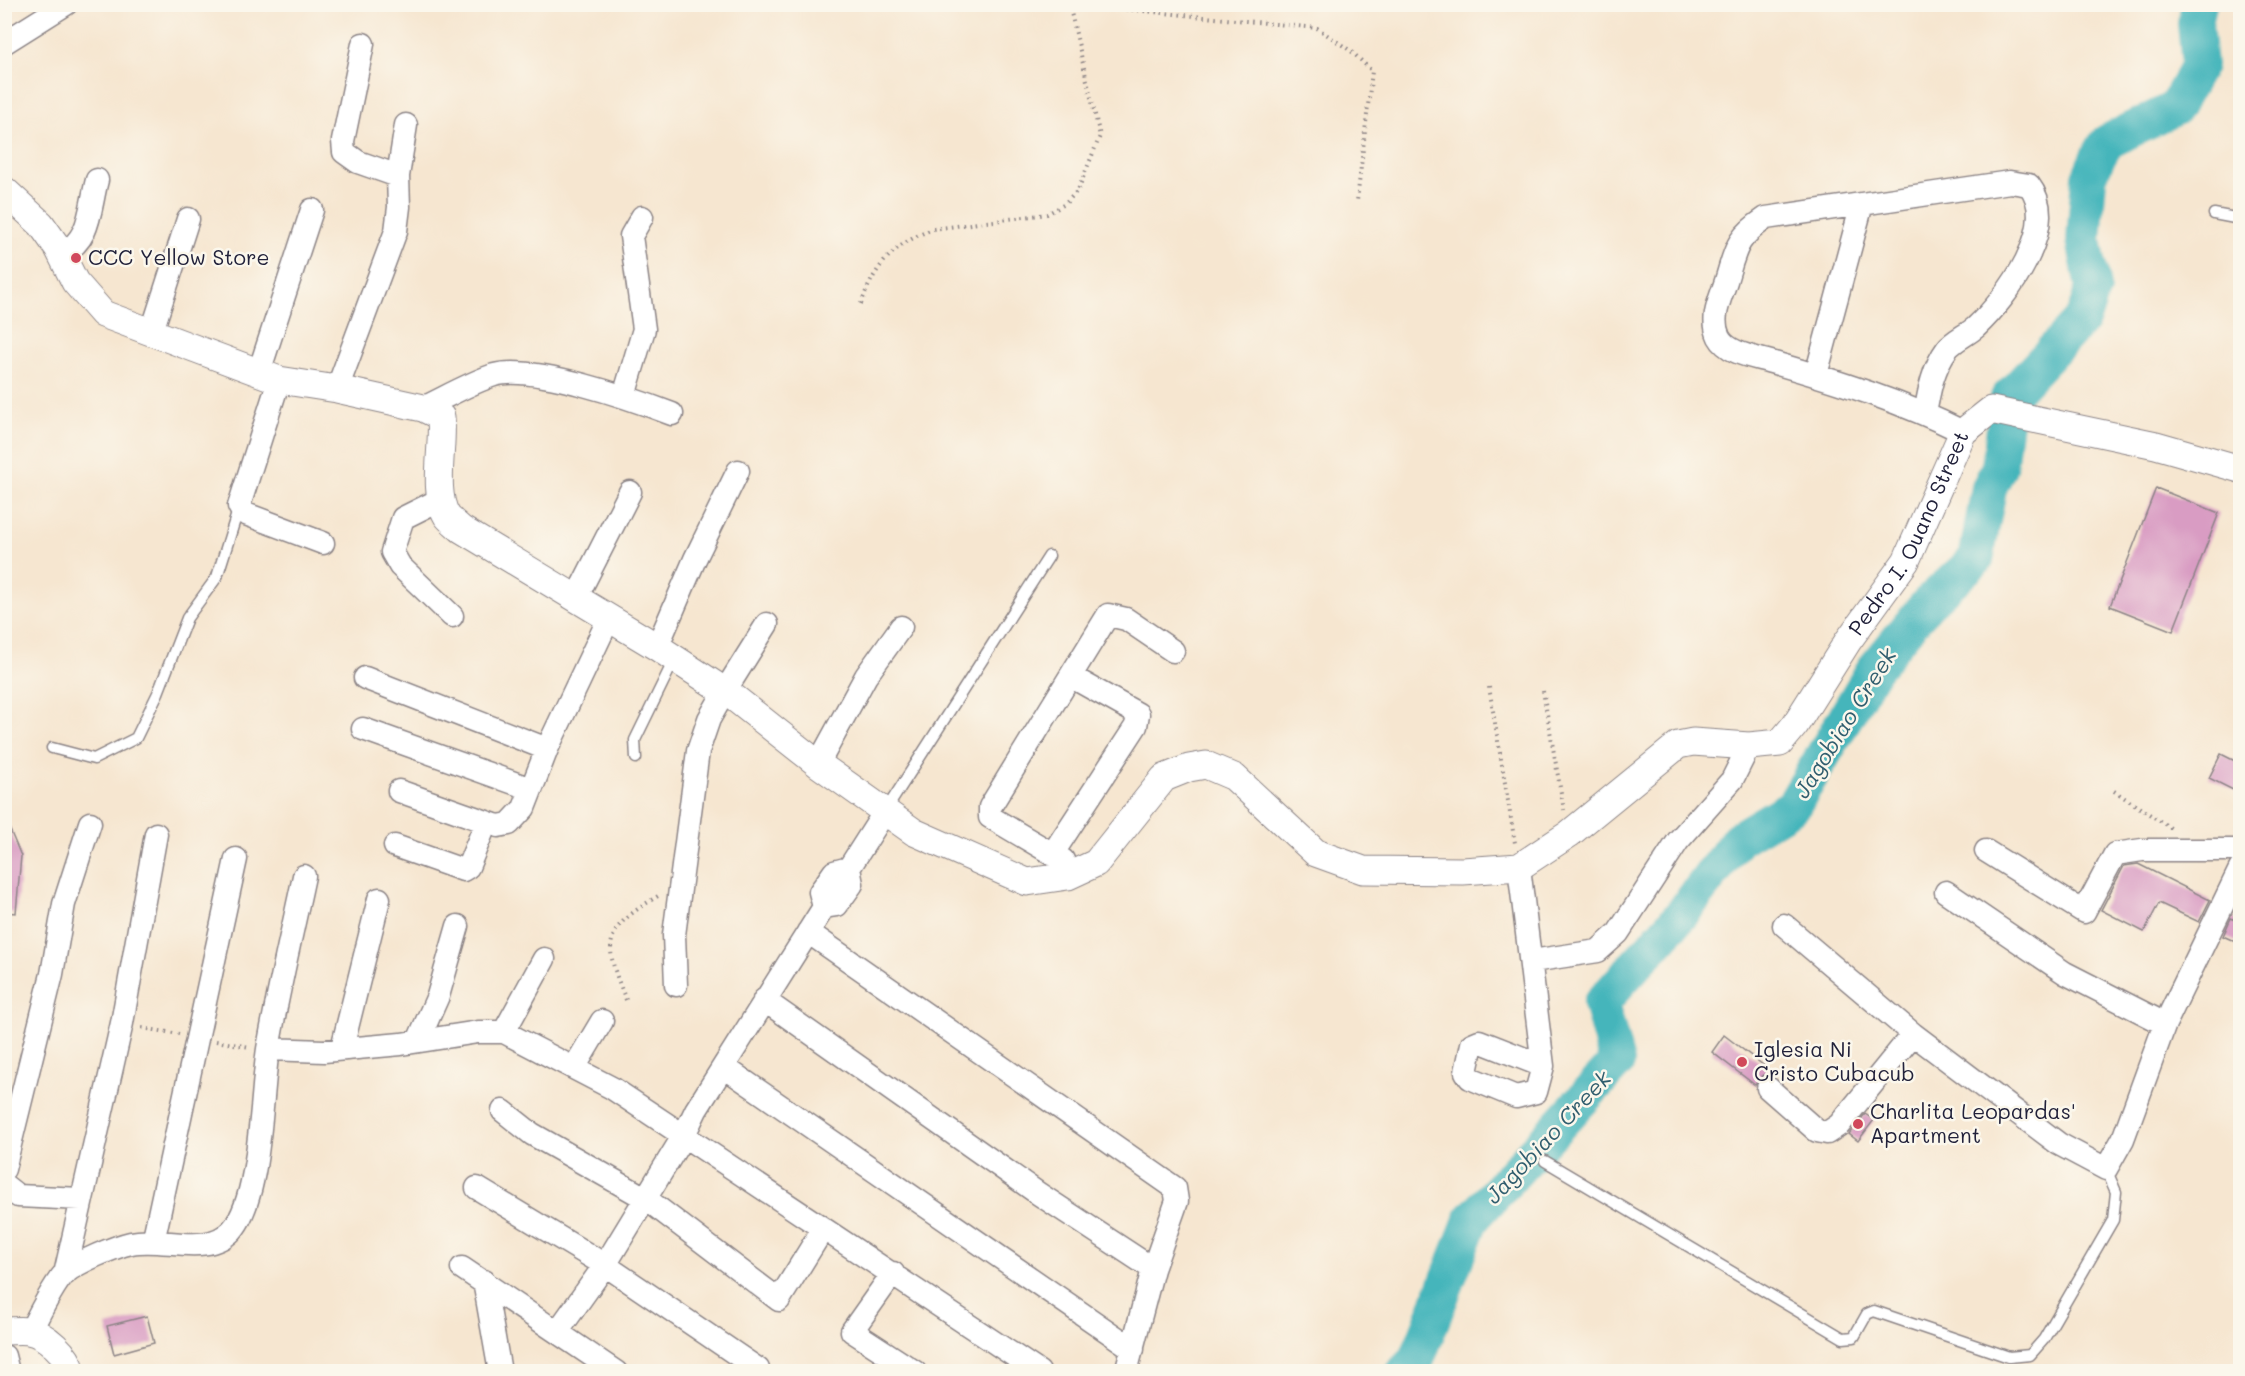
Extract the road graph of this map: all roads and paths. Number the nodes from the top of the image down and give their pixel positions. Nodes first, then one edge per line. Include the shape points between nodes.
1 (66, 4) edge
2 (1070, 4) edge
3 (4, 43) edge
4 (363, 44) dead end
5 (406, 125) dead end
6 (398, 176) junction
7 (97, 180) dead end
8 (4, 190) edge
9 (1357, 201) dead end
10 (1862, 204) junction
11 (312, 210) dead end
12 (2214, 214) dead end
13 (642, 218) dead end
14 (188, 219) dead end
15 (2241, 219) edge
16 (61, 254) junction
17 (861, 304) dead end
18 (152, 331) junction
19 (1816, 375) junction
20 (269, 376) junction
21 (338, 388) junction
22 (624, 396) junction
23 (423, 408) junction
24 (672, 414) dead end
25 (1925, 414) junction
26 (1964, 432) junction
27 (2241, 469) edge
28 (738, 471) dead end
29 (630, 492) dead end
30 (441, 499) junction
31 (239, 506) junction
32 (323, 543) dead end
33 (1049, 556) dead end
34 (576, 598) junction
35 (452, 616) dead end
36 (609, 618) junction
37 (767, 624) dead end
38 (901, 627) dead end
39 (1173, 651) dead end
40 (666, 653) junction
41 (1072, 677) junction
42 (365, 678) dead end
43 (1489, 687) dead end
44 (724, 691) junction
45 (1542, 691) dead end
46 (363, 729) dead end
47 (1749, 746) junction
48 (52, 748) dead end
49 (547, 749) junction
50 (636, 758) dead end
51 (818, 764) junction
52 (531, 789) junction
53 (399, 790) dead end
54 (2114, 791) dead end
55 (886, 810) junction
56 (90, 823) dead end
57 (486, 823) junction
58 (2173, 830) dead end
59 (156, 834) dead end
60 (1569, 834) junction
61 (395, 846) dead end
62 (2241, 850) edge
63 (1986, 851) dead end
64 (1053, 853) junction
65 (237, 859) dead end
66 (1519, 867) junction
67 (2241, 869) edge
68 (684, 875) junction
69 (304, 876) dead end
70 (1068, 876) junction
71 (1946, 892) dead end
72 (379, 899) dead end
73 (1784, 925) dead end
74 (458, 926) dead end
75 (808, 932) junction
76 (544, 959) dead end
77 (1532, 961) junction
78 (676, 985) dead end
79 (626, 1000) dead end
80 (765, 1000) junction
81 (602, 1021) dead end
82 (2165, 1024) junction
83 (504, 1032) junction
84 (1913, 1034) junction
85 (418, 1041) junction
86 (342, 1048) junction
87 (268, 1049) junction
88 (1543, 1066) dead end
89 (724, 1067) junction
90 (574, 1068) junction
91 (1768, 1088) dead end
92 (503, 1111) dead end
93 (684, 1135) junction
94 (1545, 1161) dead end
95 (4, 1169) edge
96 (2106, 1169) junction
97 (4, 1185) edge
98 (477, 1188) dead end
99 (645, 1198) junction
100 (81, 1200) junction
101 (823, 1229) junction
102 (153, 1242) junction
103 (605, 1265) junction
104 (462, 1268) dead end
105 (1153, 1269) junction
106 (893, 1273) junction
107 (65, 1274) junction
108 (484, 1281) junction
109 (17, 1331) edge
110 (558, 1331) junction
111 (1134, 1349) junction
112 (4, 1356) edge
113 (758, 1369) dead end
114 (8, 1371) edge
115 (72, 1371) edge
116 (500, 1371) edge
117 (616, 1371) edge
118 (915, 1371) edge
119 (1039, 1371) edge
120 (1126, 1371) edge

1 - 3 street
2 - 9 path via 1317,28 1351,51 1372,71
2 - 17 path via 1100,136 1078,190 1065,204 1047,214 933,229 915,236 881,262
4 - 6 street via 344,152 358,162
5 - 6 street
6 - 21 street via 396,231
7 - 16 street via 81,240
8 - 16 street via 41,224
10 - 19 street
10 - 19 street via 1766,218 1746,231 1737,245 1714,320 1720,339 1732,350
10 - 25 street via 2010,182 2029,184 2037,195 2040,218 2028,258 2010,287 1976,327 1947,348 1932,376
11 - 20 street
12 - 15 lane
13 - 22 street via 631,236 644,328
14 - 18 street
16 - 18 street via 75,282 104,314
18 - 20 street
19 - 25 street
20 - 21 street
20 - 31 street
21 - 23 street
22 - 23 street via 543,377 506,373
22 - 24 street
23 - 30 street via 441,417
25 - 26 street
26 - 27 street, Pedro I. Ouano Street via 2003,412 2156,445
26 - 47 street, Pedro I. Ouano Street via 1906,561 1848,641 1795,725 1780,742
28 - 40 street via 695,559
29 - 34 street
30 - 34 street via 448,516 461,529
30 - 35 street via 403,518 392,552 400,566
31 - 32 street via 243,513
31 - 48 lane via 217,577 187,618 136,738 94,759
33 - 55 lane
34 - 36 street
36 - 40 street
36 - 49 street
37 - 44 street
38 - 51 street via 866,676
39 - 41 street via 1126,619 1108,615
40 - 44 street
40 - 50 lane via 635,740
41 - 64 street via 990,807 990,817
41 - 64 street via 1138,714 1136,726
42 - 49 street
43 - 66 path
44 - 51 street
44 - 68 street via 698,750
45 - 60 path
46 - 52 street
47 - 60 street, Pedro I. Ouano Street via 1693,742 1678,745
47 - 77 street via 1732,780 1678,841 1618,933 1598,951
49 - 52 street
51 - 55 street
52 - 57 street via 524,808 509,824
53 - 57 street
54 - 58 path
55 - 70 street via 914,832 1027,882
55 - 75 street via 849,868 834,872 820,892 824,907
56 - 95 street via 64,904 52,974
57 - 61 street via 468,867 463,870
59 - 100 street via 122,1023
60 - 66 street
62 - 63 street via 2142,850 2115,854 2084,912
64 - 70 street via 1063,860
65 - 102 street
66 - 70 street via 1363,870 1316,853 1234,777 1206,765 1164,778 1096,863
66 - 77 street
67 - 82 street
68 - 78 street via 674,935
68 - 79 path via 617,926 610,956
69 - 87 street
71 - 82 street via 2065,973
72 - 86 street
73 - 84 street
74 - 85 street via 438,996
75 - 80 street
75 - 105 street via 1175,1188 1177,1202
76 - 83 street
77 - 88 street
80 - 89 street
80 - 105 street via 1039,1194
81 - 90 street
82 - 96 street via 2123,1139
83 - 85 street
83 - 90 street
84 - 91 street via 1839,1125 1827,1133 1817,1131
84 - 96 street via 2059,1144
85 - 86 street
86 - 87 street
87 - 102 street via 248,1200 241,1218 230,1232 209,1244
89 - 93 street
89 - 111 street
90 - 93 street
92 - 99 street via 532,1134
93 - 99 street
93 - 101 street
94 - 96 lane via 1842,1338 1854,1337 1867,1314 1874,1311 2009,1357 2030,1355 2044,1339 2113,1220 2116,1192
97 - 100 street via 18,1196
98 - 103 street
99 - 101 street via 779,1300
99 - 103 street
100 - 107 street
101 - 106 street
102 - 107 street via 132,1243 94,1257
103 - 110 street
103 - 113 street
104 - 108 street
105 - 111 street
106 - 118 street via 852,1331
106 - 119 street
107 - 109 street
108 - 110 street
108 - 116 street
109 - 115 street via 47,1341 69,1360
110 - 117 street
111 - 120 street
112 - 114 street

